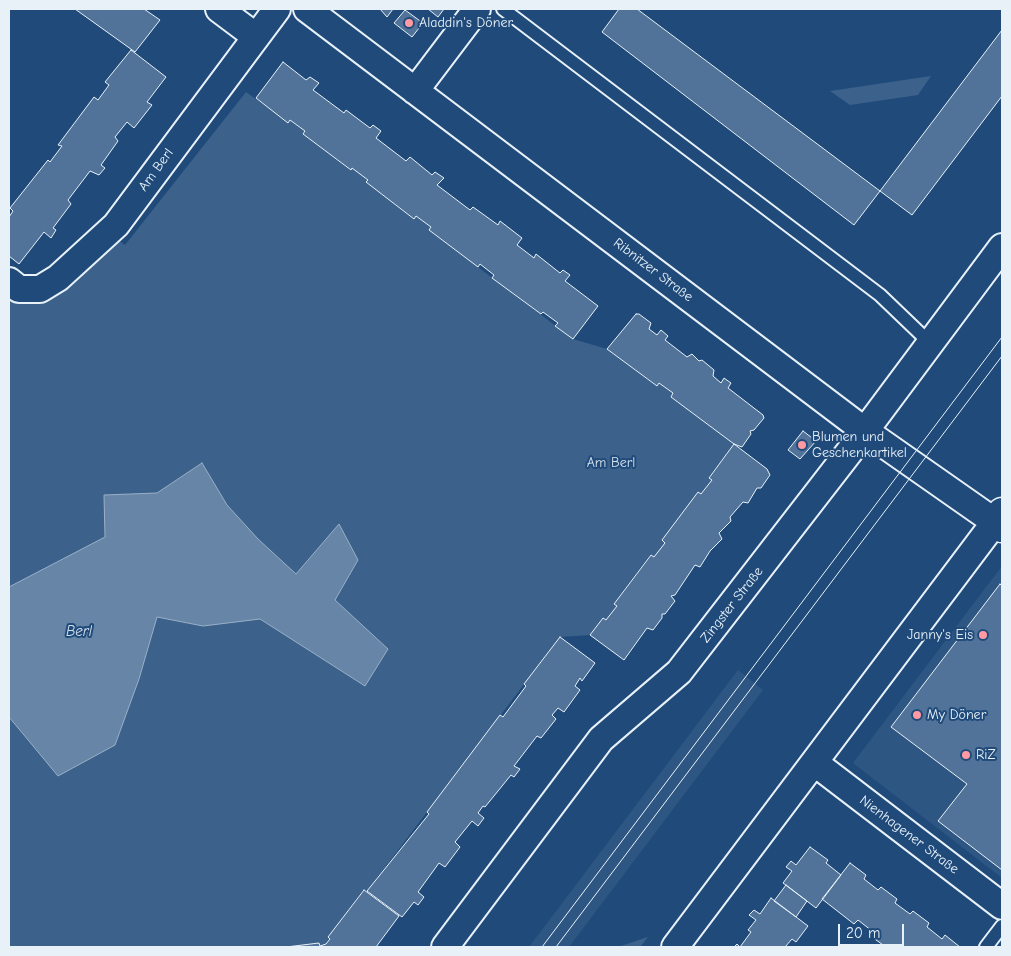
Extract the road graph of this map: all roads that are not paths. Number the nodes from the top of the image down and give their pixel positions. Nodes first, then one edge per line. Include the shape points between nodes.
1 (219, 9) edge
2 (277, 9) edge
3 (307, 9) edge
4 (477, 9) edge
5 (503, 9) edge
6 (255, 36) junction
7 (415, 91) junction
8 (1002, 247) edge
9 (9, 281) edge
10 (930, 343) junction
11 (865, 431) junction
12 (1000, 521) edge
13 (815, 763) junction
14 (1002, 906) edge
15 (1002, 926) edge
16 (445, 947) edge
17 (675, 947) edge
18 (986, 947) edge

1 - 6 street
2 - 6 street, Am Berl
3 - 7 street, Ribnitzer Straße
4 - 7 street
5 - 10 lane via 880,295
6 - 9 street, Am Berl via 116,225 58,278 40,289 19,289
7 - 11 street, Ribnitzer Straße
8 - 10 street, Zingster Straße
10 - 11 street, Zingster Straße
11 - 12 street, Ribnitzer Straße
11 - 16 street, Zingster Straße via 679,672 601,739
12 - 13 street
13 - 14 street, Nienhagener Straße
13 - 17 street
15 - 18 lane

